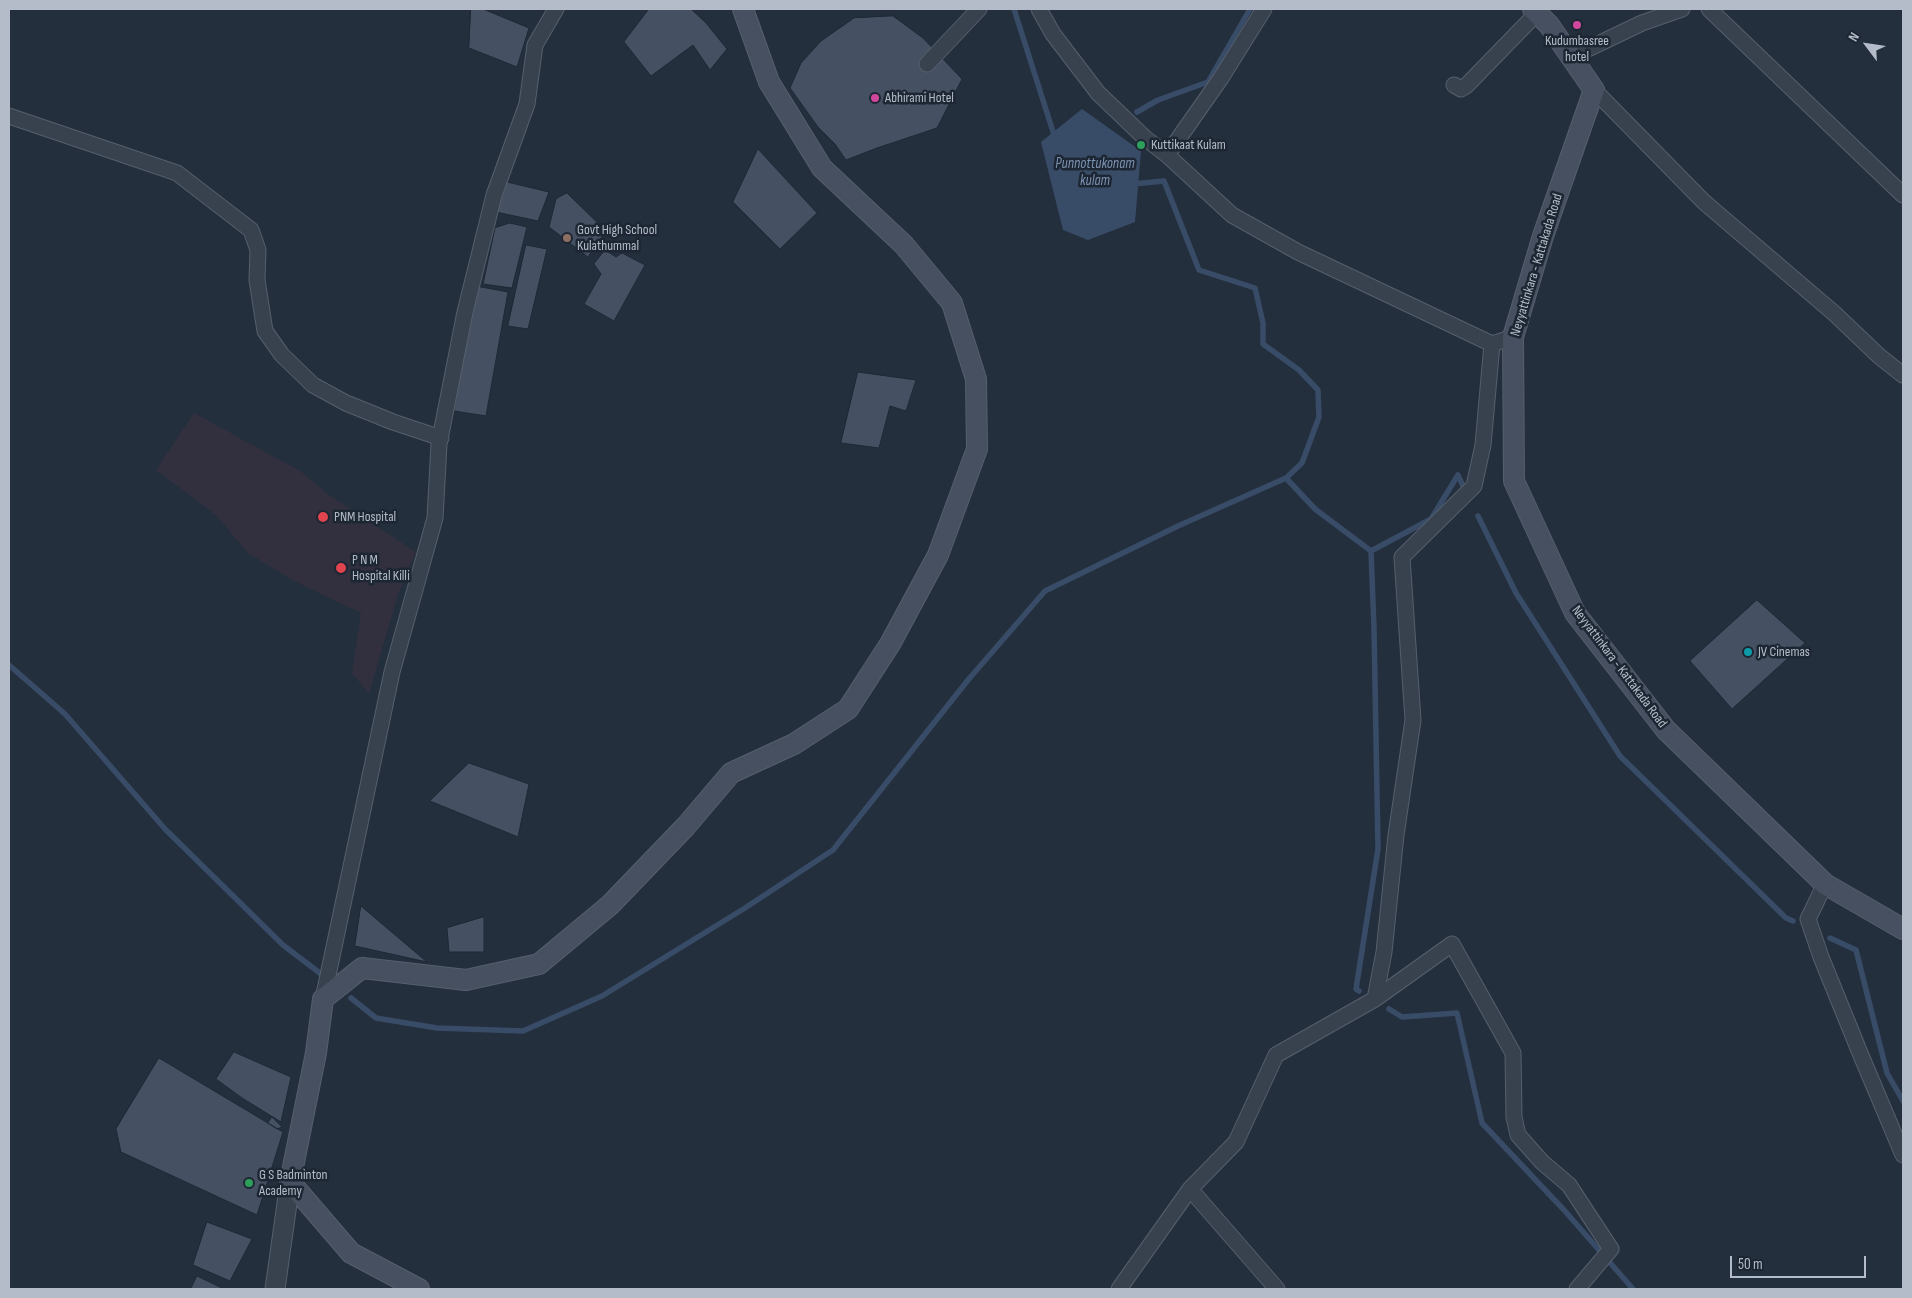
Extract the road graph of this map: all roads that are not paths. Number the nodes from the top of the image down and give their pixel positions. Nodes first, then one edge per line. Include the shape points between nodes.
1 (556, 9) edge
2 (743, 9) edge
3 (978, 9) edge
4 (1039, 9) edge
5 (1264, 9) edge
6 (1682, 9) edge
7 (1709, 9) edge
8 (1535, 11) edge
9 (1571, 57) junction
10 (927, 64) dead end
11 (1454, 86) dead end
12 (1594, 90) junction
13 (9, 116) edge
14 (1167, 155) junction
15 (1903, 195) edge
16 (1513, 337) junction
17 (1492, 344) junction
18 (1903, 375) edge
19 (440, 438) junction
20 (1825, 884) junction
21 (1903, 929) edge
22 (323, 999) junction
23 (1375, 999) junction
24 (1903, 1155) edge
25 (290, 1182) junction
26 (1190, 1189) junction
27 (276, 1289) edge
28 (419, 1289) edge
29 (1119, 1289) edge
30 (1277, 1289) edge
31 (1577, 1289) edge

1 - 19 street via 534,45 527,104 494,195 465,312
2 - 22 main road via 769,82 822,168 904,246 952,302 976,379 977,449 938,555 890,644 848,709 794,744 730,773 686,826 610,906 539,964 466,980 362,968
3 - 10 street
4 - 14 street via 1053,34 1098,93
5 - 14 street via 1222,78
6 - 9 street via 1642,23
7 - 15 street
8 - 9 main road
8 - 11 street via 1466,86 1461,89
9 - 12 main road
12 - 16 main road, Neyyattinkara - Kattakada Road via 1543,236
12 - 18 street via 1704,202
13 - 19 street via 177,173 251,230 258,250 257,280 265,331 282,355 313,386 346,403
14 - 17 street via 1232,215 1298,252
16 - 17 street
16 - 20 main road, Neyyattinkara - Kattakada Road via 1514,481 1575,613 1666,730
17 - 23 street via 1483,445 1474,486 1402,557 1413,720 1396,835 1384,952
19 - 22 street via 435,518 392,672
20 - 21 main road, Neyyattinkara - Kattakada Road
20 - 24 street via 1808,919
22 - 25 main road via 316,1054
23 - 26 street via 1276,1055 1236,1142
23 - 31 street via 1452,944 1513,1053 1514,1117 1518,1135 1569,1185 1611,1250
25 - 27 street
25 - 28 main road via 351,1253
26 - 29 street
26 - 30 street

